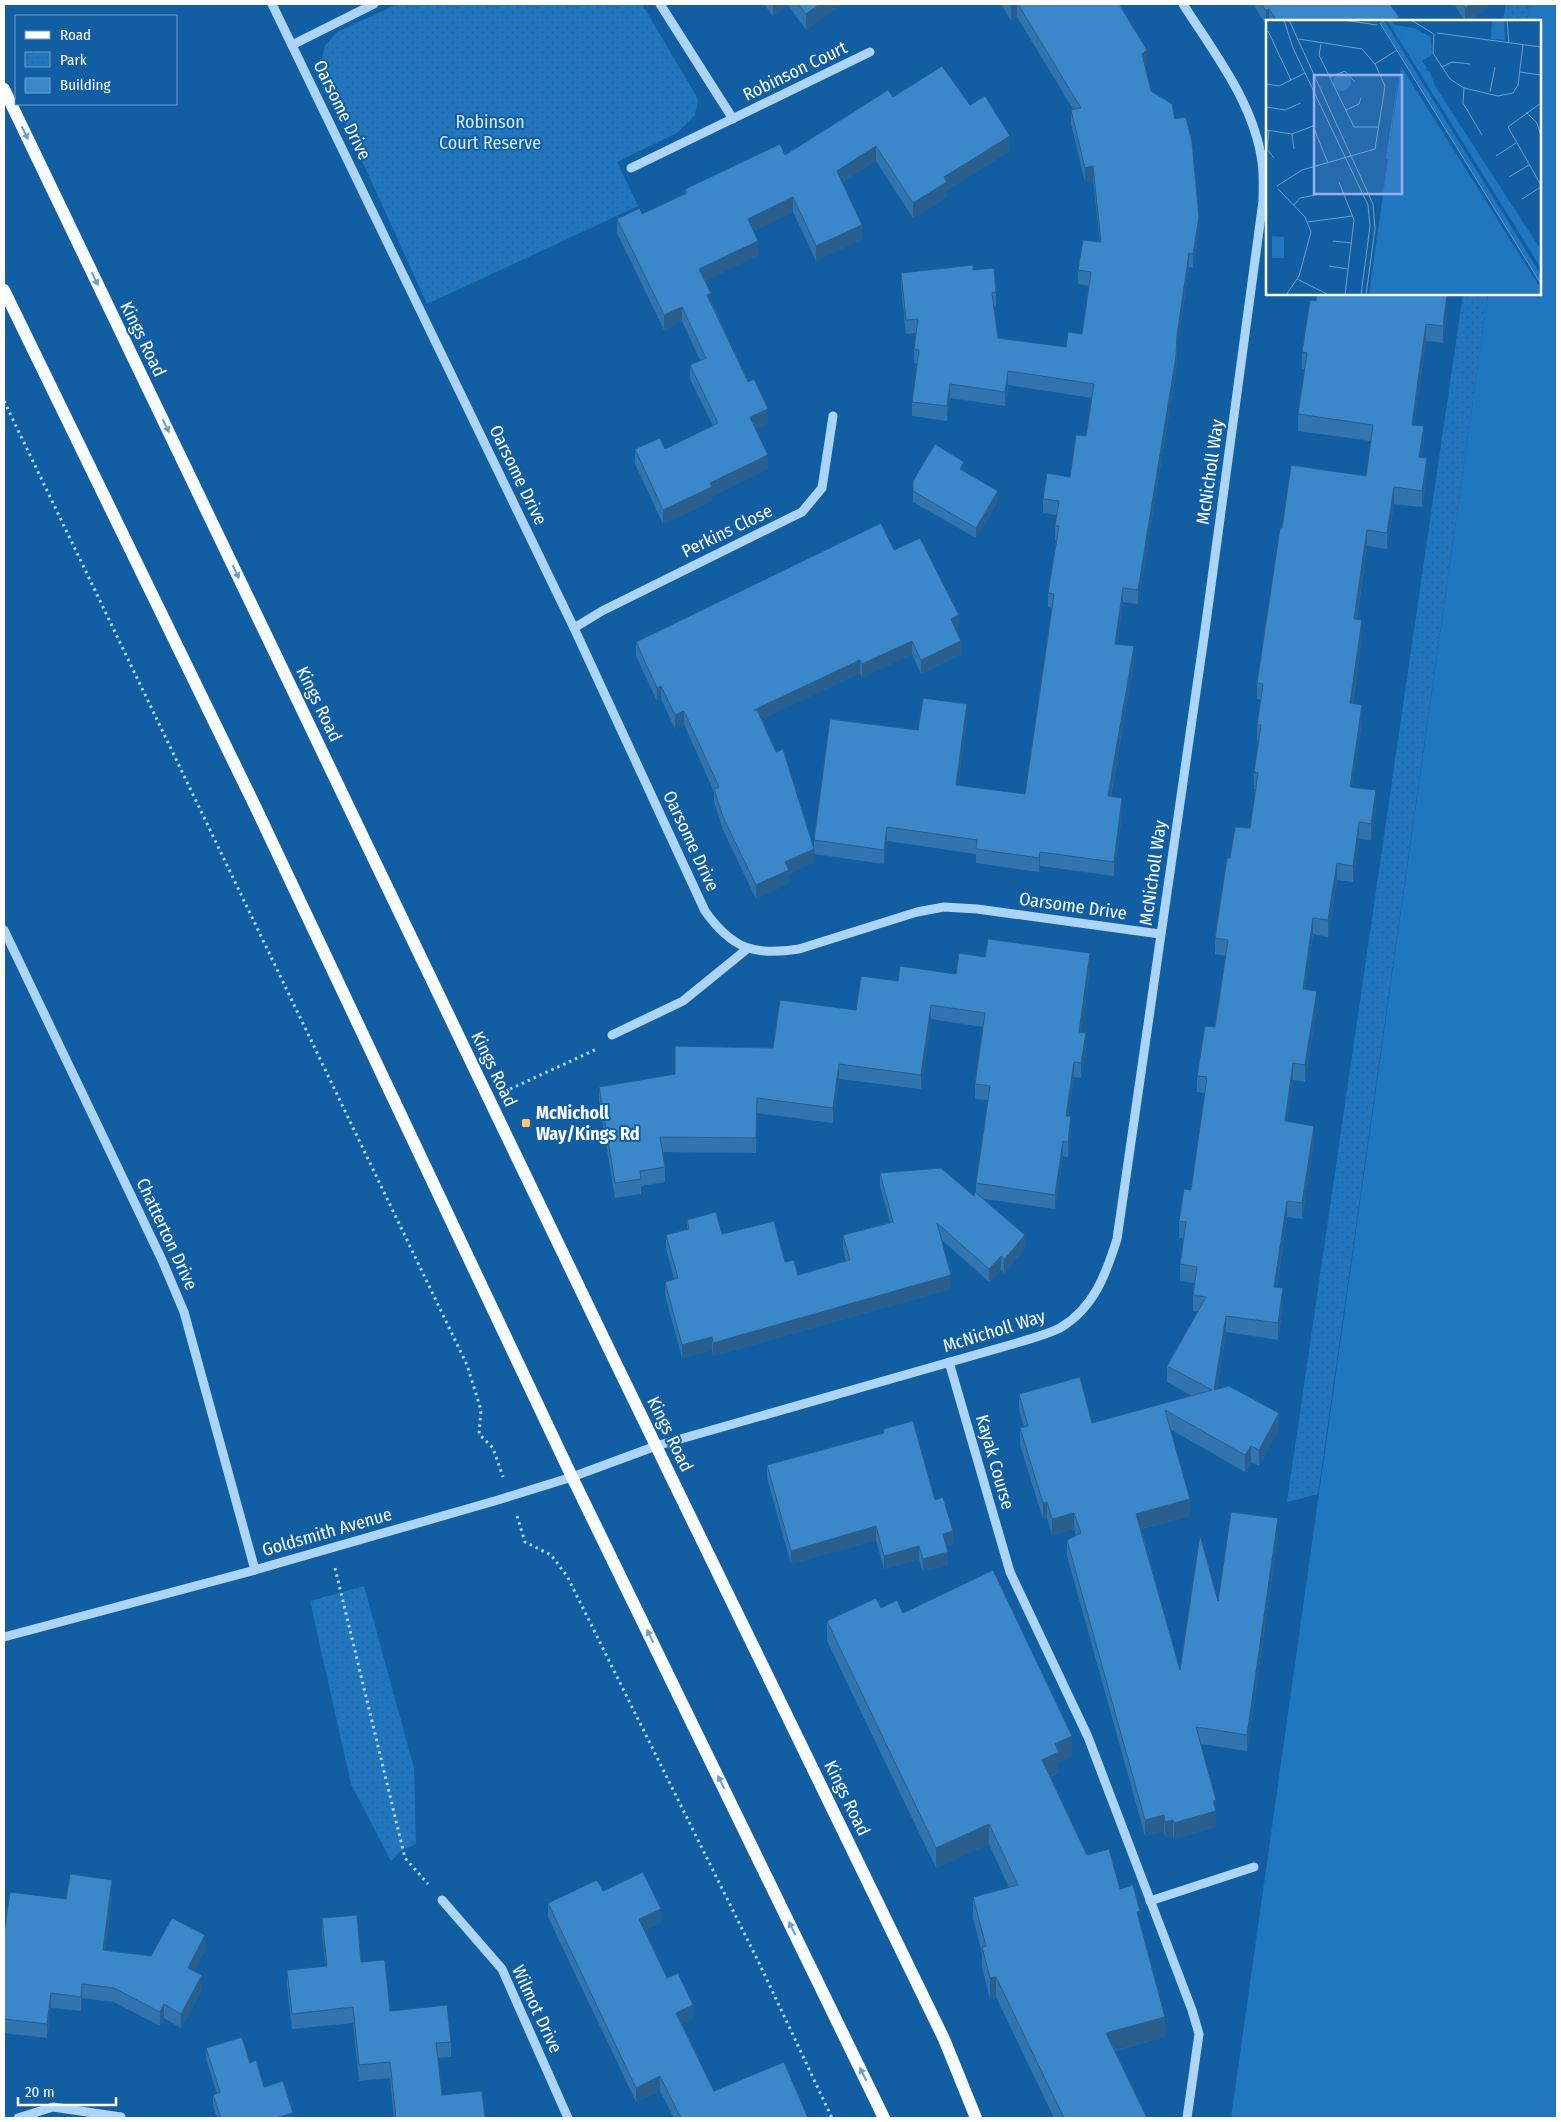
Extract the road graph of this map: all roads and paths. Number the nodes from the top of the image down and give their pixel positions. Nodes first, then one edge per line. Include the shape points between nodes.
1 (272, 4) edge
2 (374, 4) edge
3 (660, 4) edge
4 (1184, 4) edge
5 (292, 45) junction
6 (870, 52) dead end
7 (4, 89) edge
8 (733, 119) junction
9 (631, 168) dead end
10 (4, 290) edge
11 (4, 401) edge
12 (833, 416) dead end
13 (574, 628) junction
14 (4, 930) edge
15 (1160, 934) junction
16 (747, 949) junction
17 (612, 1035) joint
18 (487, 1094) junction
19 (949, 1362) junction
20 (656, 1446) junction
21 (572, 1477) junction
22 (511, 1496) junction
23 (330, 1548) junction
24 (255, 1570) junction
25 (4, 1637) edge
26 (1254, 1867) dead end
27 (442, 1900) joint
28 (1150, 1901) junction
29 (122, 2117) dead end
30 (18, 2118) edge
31 (568, 2118) edge
32 (832, 2118) edge
33 (884, 2118) edge
34 (976, 2118) edge
35 (1187, 2118) edge

1 - 5 street, Oarsome Drive
2 - 5 street
3 - 8 street, Robinson Court
4 - 15 street, McNicholl Way via 1234,85 1250,119 1262,162 1264,201
5 - 13 street, Oarsome Drive
6 - 8 street, Robinson Court
7 -> 18 main road, Kings Road
8 - 9 street, Robinson Court
10 - 21 main road via 256,808
11 - 22 path via 467,1365 481,1410 479,1434 493,1448
12 - 13 street, Perkins Close via 822,488 802,512
13 - 16 street, Oarsome Drive via 705,911 718,929
14 - 24 street, Chatterton Drive via 184,1312
15 - 16 street, Oarsome Drive via 944,907 917,912 799,949 765,952
15 - 19 street, McNicholl Way via 1117,1239 1097,1292 1079,1314 1059,1328
16 - 17 street via 683,1001
17 - 18 path via 594,1052 513,1088
18 - 20 main road, Kings Road
19 - 20 street, McNicholl Way
19 - 28 street, Kayak Course via 1010,1572 1088,1737
20 - 21 street, Goldsmith Avenue
20 - 34 main road, Kings Road via 944,2039
21 - 22 street, Goldsmith Avenue
33 -> 21 main road
22 - 23 street, Goldsmith Avenue
22 - 32 path via 525,1542 551,1555 581,1602
23 - 24 street, Goldsmith Avenue
23 - 27 path via 405,1858
24 - 25 street, Goldsmith Avenue
26 - 28 street
27 - 31 street, Wilmot Drive via 502,1969
28 - 35 street, Kayak Course via 1199,2034
29 - 30 street via 53,2108

